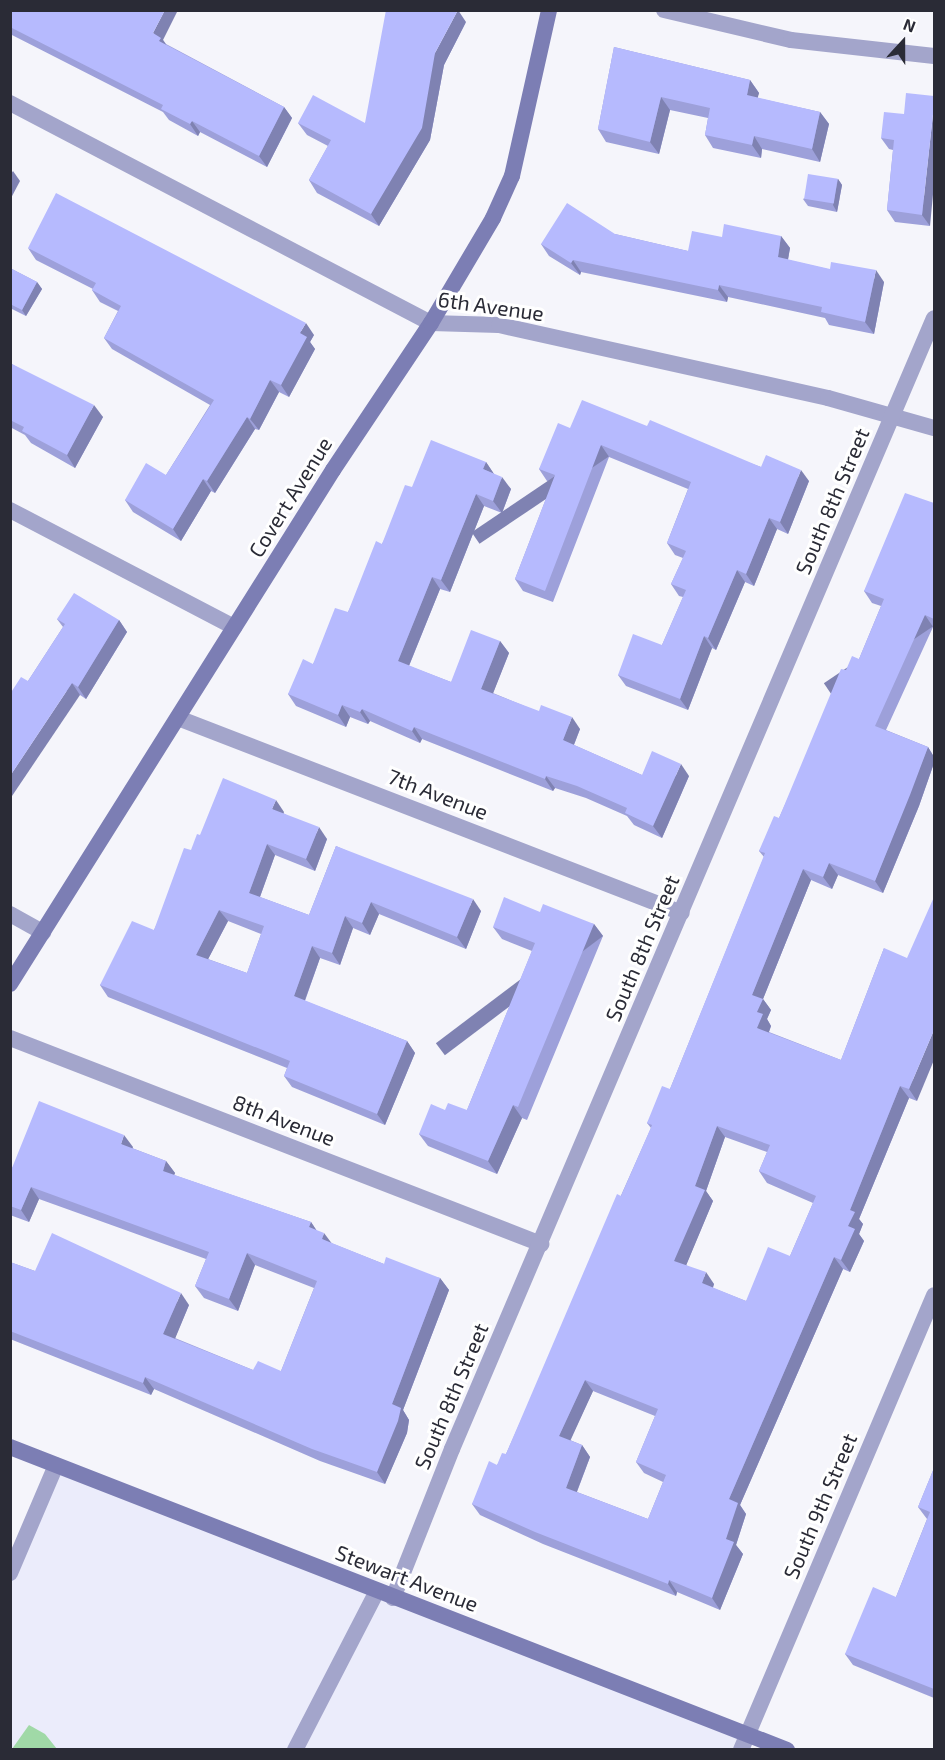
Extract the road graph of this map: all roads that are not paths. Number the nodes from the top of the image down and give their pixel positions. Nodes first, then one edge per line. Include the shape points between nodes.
1 (549, 10) edge
2 (664, 10) edge
3 (934, 56) edge
4 (10, 103) edge
5 (934, 318) edge
6 (431, 323) junction
7 (894, 414) junction
8 (934, 428) edge
9 (10, 510) edge
10 (234, 627) junction
11 (178, 718) junction
12 (681, 913) junction
13 (10, 915) edge
14 (43, 932) junction
15 (10, 984) edge
16 (10, 1038) edge
17 (541, 1244) junction
18 (934, 1295) edge
19 (10, 1448) edge
20 (56, 1465) junction
21 (10, 1573) edge
22 (377, 1592) junction
23 (393, 1598) junction
24 (744, 1742) edge
25 (296, 1749) edge
26 (787, 1749) edge

1 - 6 main road, Covert Avenue via 512,177 493,218
2 - 3 street via 791,40
4 - 6 street, 6th Avenue
5 - 7 street, South 8th Street
6 - 7 street, 6th Avenue via 499,325
6 - 10 main road, Covert Avenue
7 - 8 street, 6th Avenue
7 - 12 street, South 8th Street
9 - 10 street
10 - 11 main road, Covert Avenue
11 - 12 street, 7th Avenue
11 - 14 main road, Covert Avenue
12 - 17 street, South 8th Street
13 - 14 street
14 - 15 main road, Covert Avenue
16 - 17 street, 8th Avenue
17 - 23 street, South 8th Street via 452,1449
18 - 24 street, South 9th Street
19 - 20 main road, Stewart Avenue
20 - 21 street
20 - 22 main road, Stewart Avenue
22 - 23 main road, Stewart Avenue
22 - 25 street
23 - 24 main road, Stewart Avenue
24 - 26 main road, Stewart Avenue

